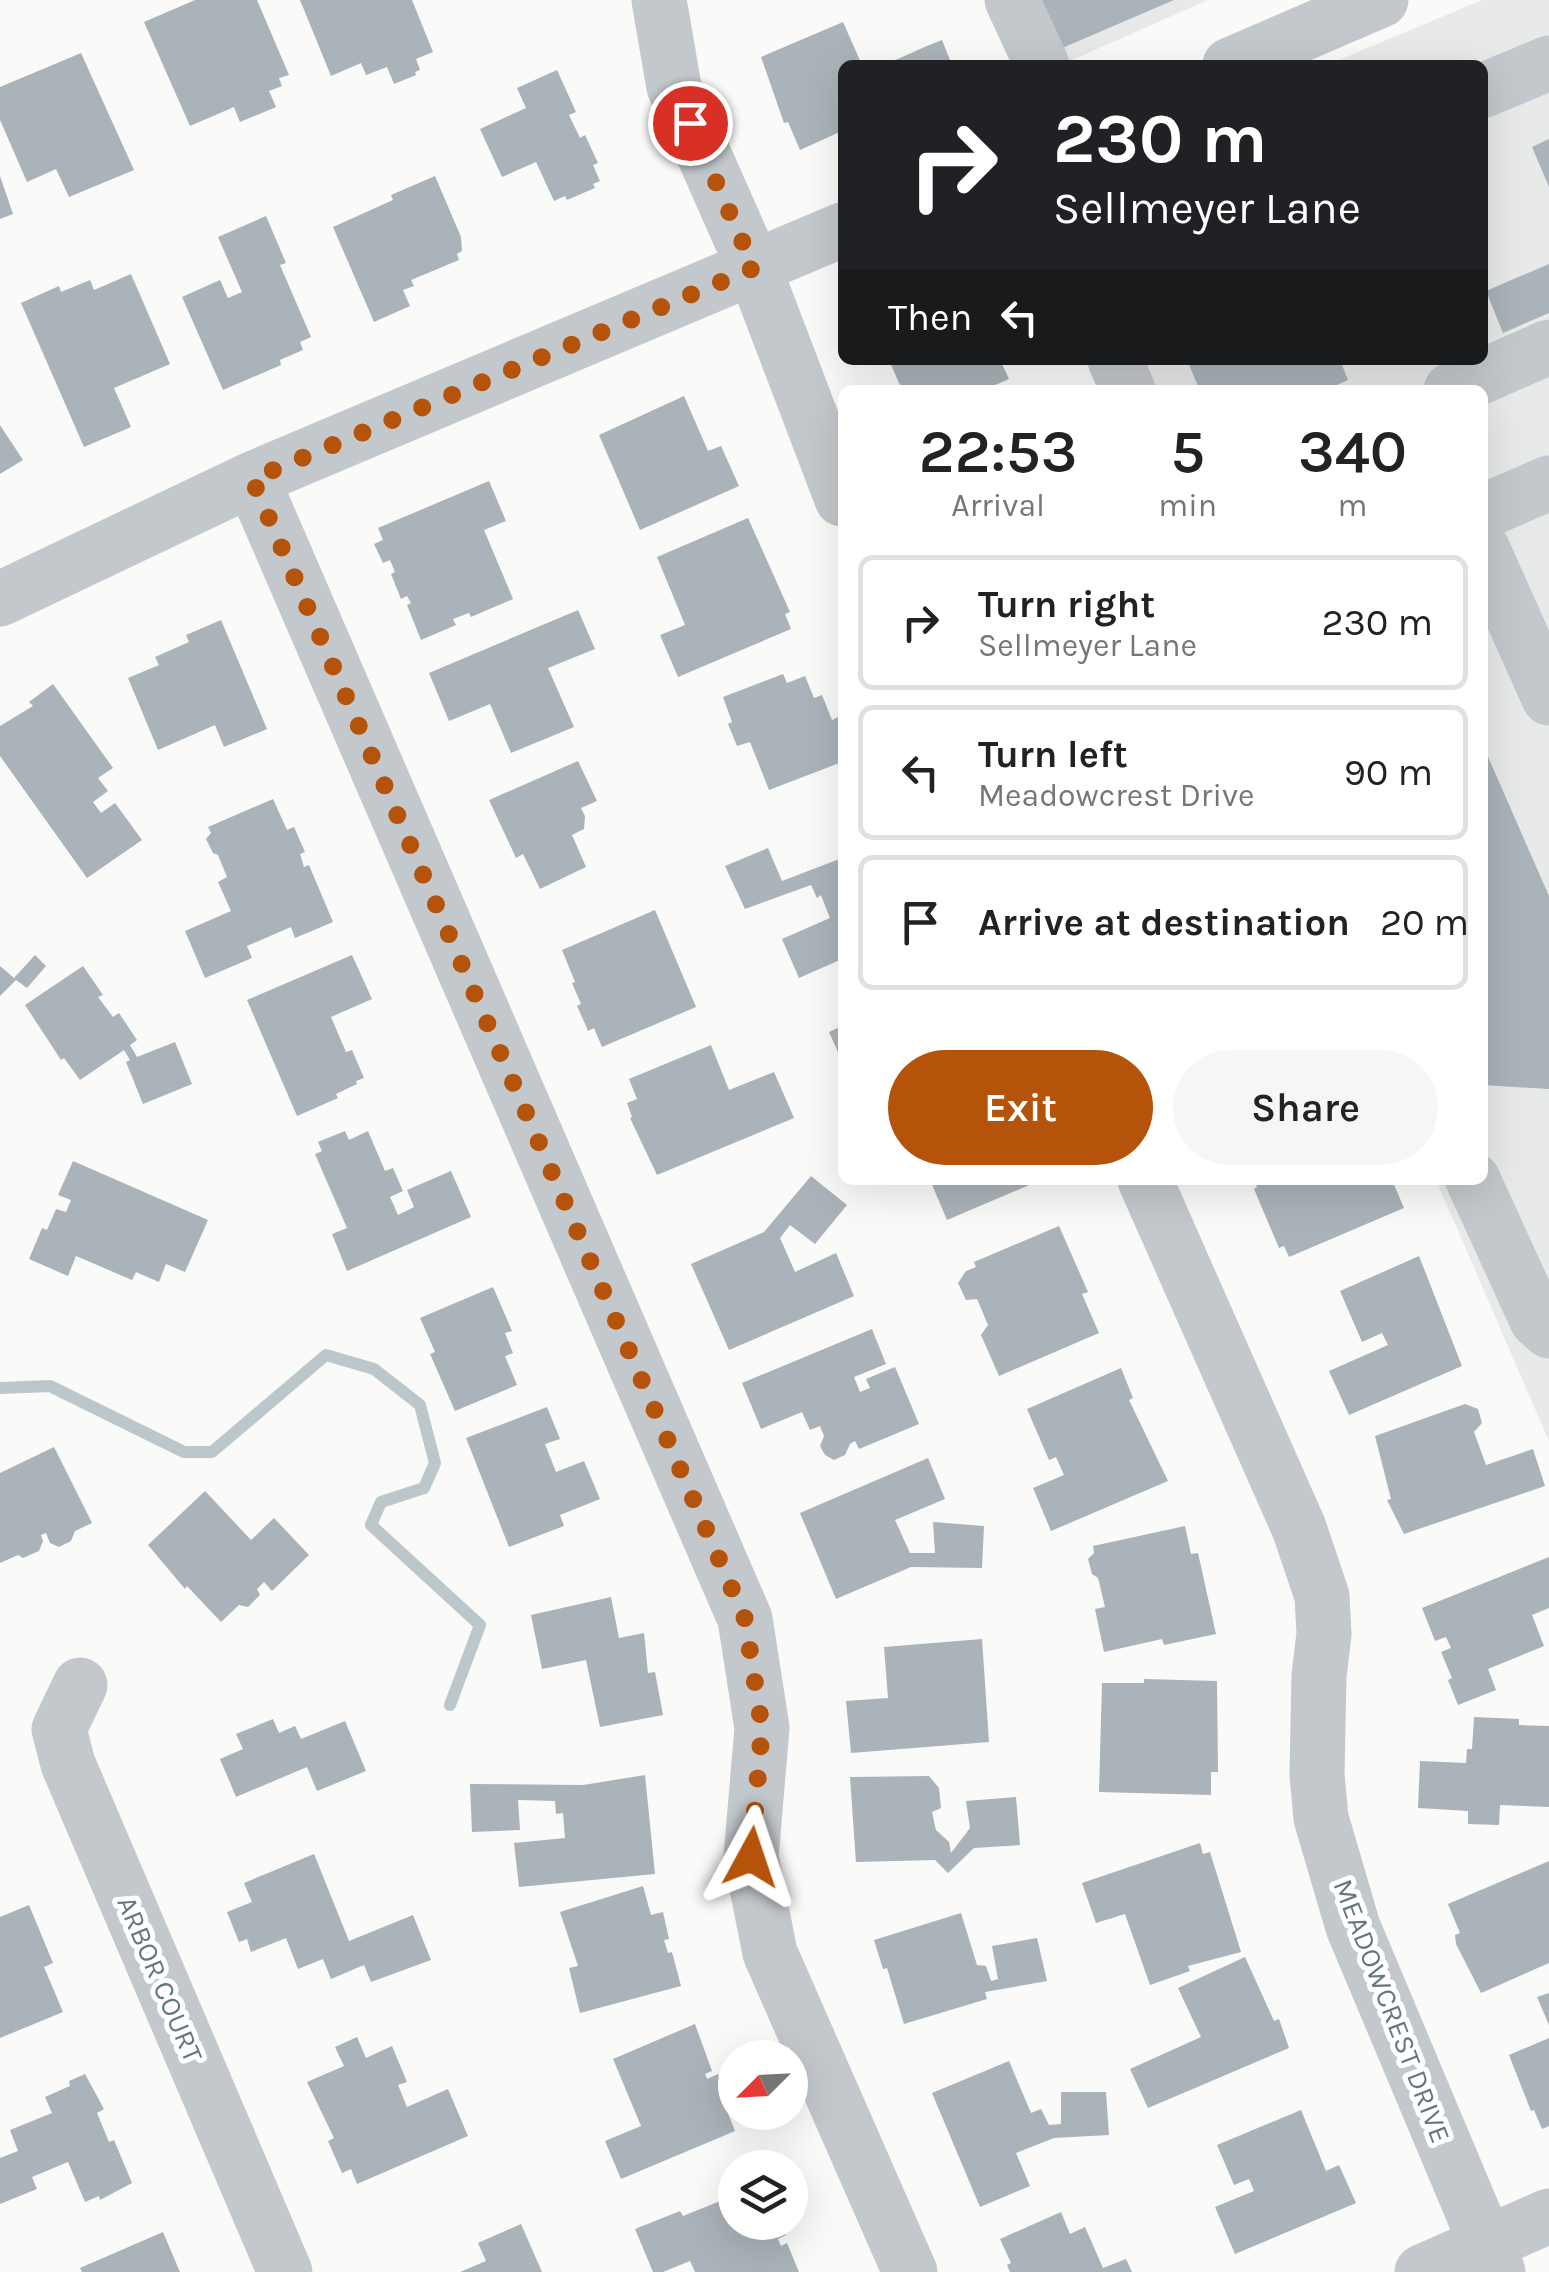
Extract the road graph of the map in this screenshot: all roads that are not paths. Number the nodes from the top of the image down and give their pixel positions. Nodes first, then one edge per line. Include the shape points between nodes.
1 (659, 0) edge
2 (1012, 0) edge
3 (1381, 0) edge
4 (1287, 35) edge
5 (1040, 60) edge
6 (1240, 60) edge
7 (1549, 62) edge
8 (1488, 88) edge
9 (838, 232) edge
10 (754, 268) junction
11 (1549, 347) edge
12 (1460, 385) edge
13 (252, 479) junction
14 (1549, 484) edge
15 (838, 488) edge
16 (1488, 511) edge
17 (1488, 518) edge
18 (0, 599) edge
19 (1549, 698) edge
20 (1146, 1185) edge
21 (1475, 1185) edge
22 (1549, 1331) edge
23 (80, 1685) dead end
24 (1549, 2216) edge
25 (1492, 2258) edge
26 (285, 2272) edge
27 (910, 2272) edge
28 (1422, 2272) edge

1 - 10 street via 674,86
2 - 5 street
3 - 4 street
4 - 6 street
7 - 8 street
9 - 10 street
10 - 13 street
10 - 15 street
11 - 12 street
13 - 18 street
13 - 27 street via 745,1619 762,1728 751,1857 770,1953
14 - 16 street
17 - 19 street
20 - 25 street, MEADOWCREST DRIVE via 1299,1528 1322,1596 1321,1818 1353,1927
21 - 22 street via 1537,1320
23 - 26 street, ARBOR COURT via 60,1729 68,1764
24 - 25 street
25 - 28 street

